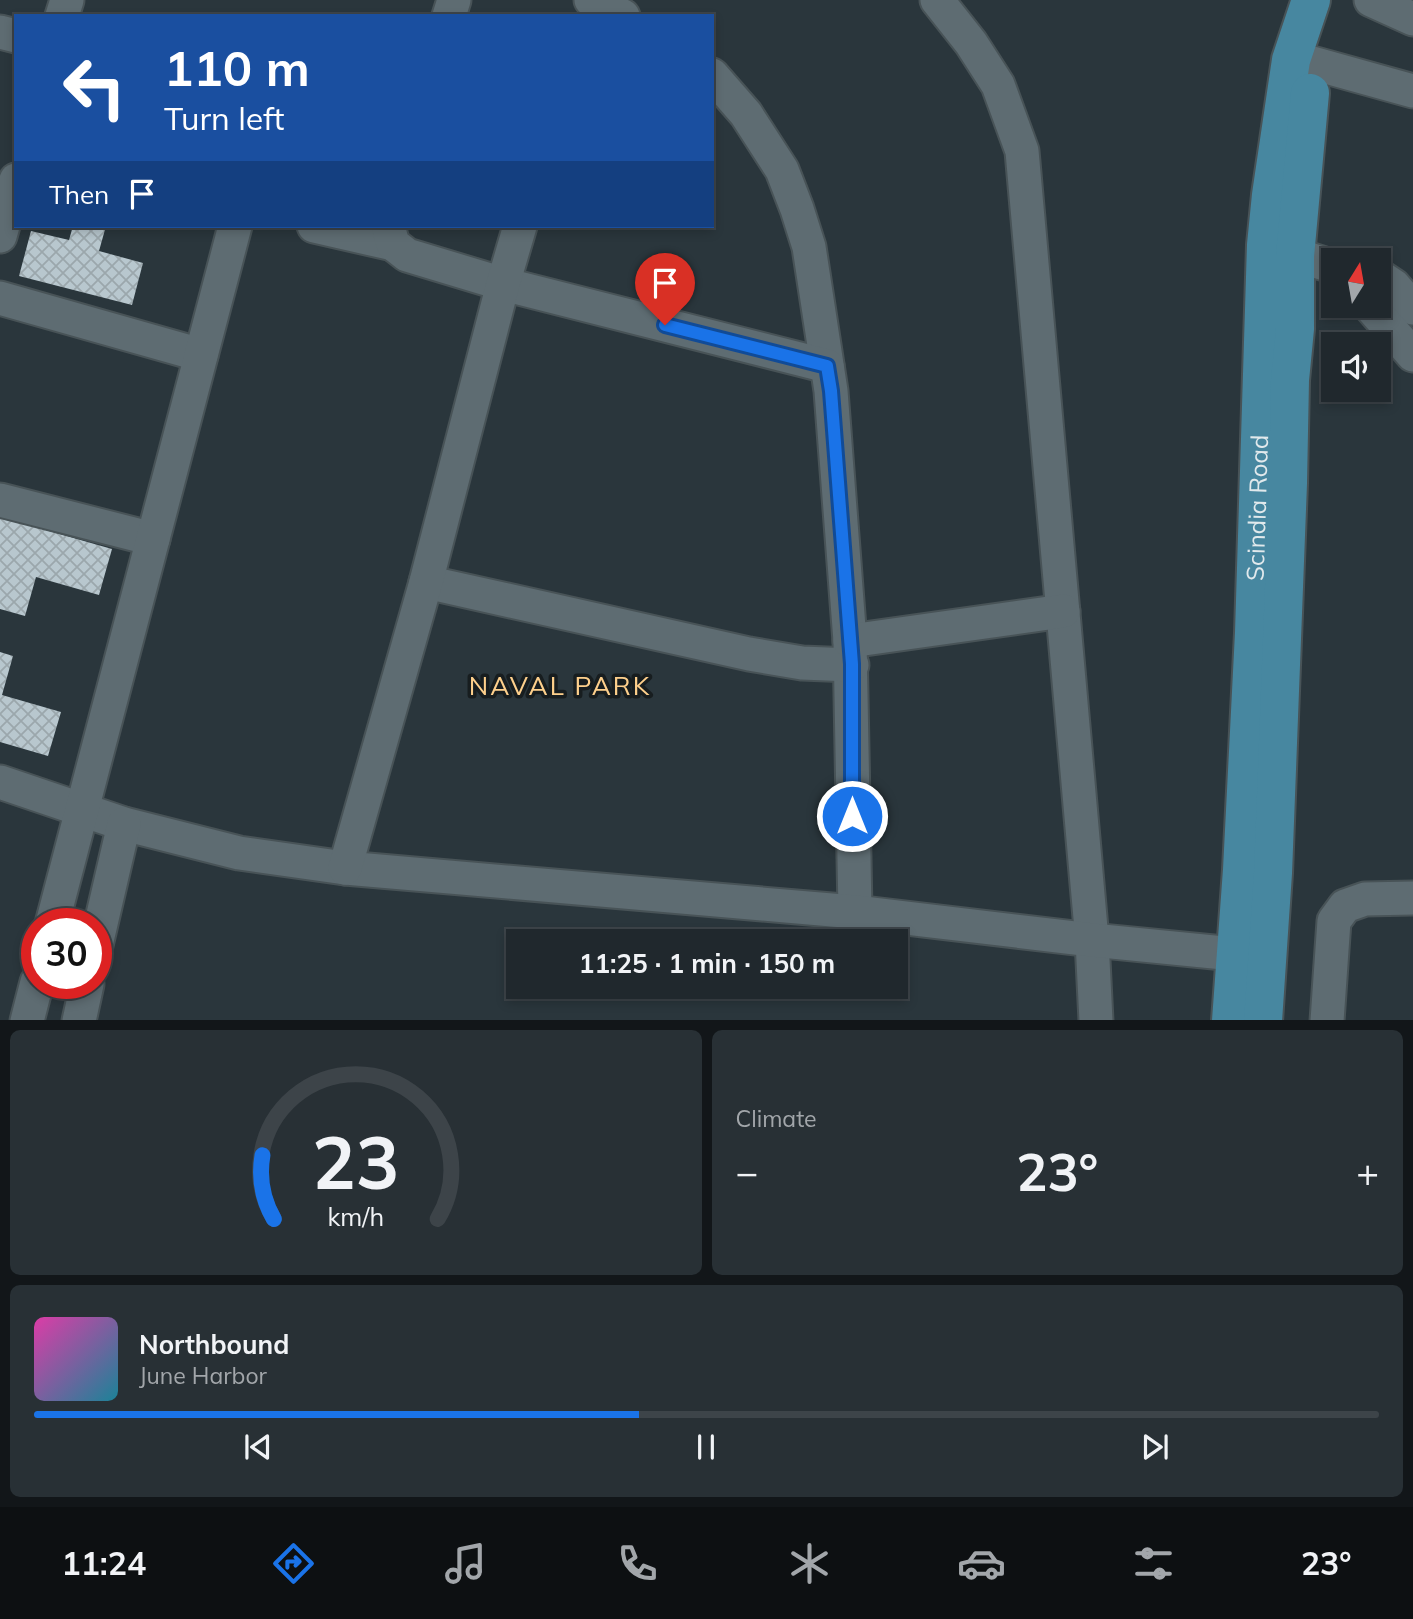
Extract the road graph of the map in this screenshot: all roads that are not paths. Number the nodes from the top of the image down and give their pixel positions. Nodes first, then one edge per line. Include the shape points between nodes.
1 (589, 0) edge
2 (937, 0) edge
3 (1311, 0) edge
4 (1332, 0) edge
5 (1371, 0) edge
6 (619, 14) edge
7 (1413, 19) edge
8 (1312, 63) junction
9 (714, 77) edge
10 (1413, 91) edge
11 (14, 187) edge
12 (233, 228) edge
13 (331, 228) edge
14 (519, 228) edge
15 (391, 235) edge
16 (0, 236) edge
17 (1281, 251) junction
18 (1321, 263) edge
19 (1391, 283) edge
20 (503, 284) junction
21 (0, 298) edge
22 (1413, 308) edge
23 (1381, 318) edge
24 (201, 355) junction
25 (1413, 355) edge
26 (827, 366) junction
27 (0, 500) edge
28 (153, 539) junction
29 (426, 582) junction
30 (1063, 611) junction
31 (851, 653) junction
32 (0, 782) edge
33 (81, 808) junction
34 (124, 824) junction
35 (345, 868) junction
36 (1257, 871) junction
37 (1413, 898) edge
38 (55, 908) edge
39 (105, 908) edge
40 (855, 912) junction
41 (1092, 940) junction
42 (1234, 954) junction
43 (33, 999) edge
44 (84, 999) edge
45 (27, 1020) edge
46 (79, 1020) edge
47 (1096, 1020) edge
48 (1231, 1020) edge
49 (1263, 1020) edge
50 (1327, 1020) edge

1 - 6 street
2 - 30 street via 998,85 1022,151
3 - 17 main road, Scindia Road via 1291,61 1271,195
4 - 8 main road, Scindia Road
5 - 7 street
8 - 10 street
8 - 17 main road, Scindia Road
9 - 26 street via 782,170 809,247
11 - 16 street
12 - 24 street
13 - 15 street
14 - 20 street
15 - 20 street via 407,255
17 - 18 street
17 - 36 main road, Scindia Road via 1295,329 1275,376 1288,483
19 - 22 street
20 - 26 street
20 - 29 street
21 - 24 street
23 - 25 street
24 - 28 street
26 - 31 street
27 - 28 street
28 - 33 street
29 - 31 street via 802,663
29 - 35 street
30 - 31 street
30 - 41 street
31 - 40 street
32 - 33 street
33 - 34 street
33 - 38 street
34 - 35 street via 239,853
34 - 39 street
35 - 40 street
36 - 42 main road, Scindia Road
36 - 49 main road, Scindia Road
37 - 50 street via 1365,899 1345,906 1334,921
40 - 41 street
41 - 42 street
41 - 47 street
42 - 48 main road, Scindia Road
43 - 45 street
44 - 46 street

